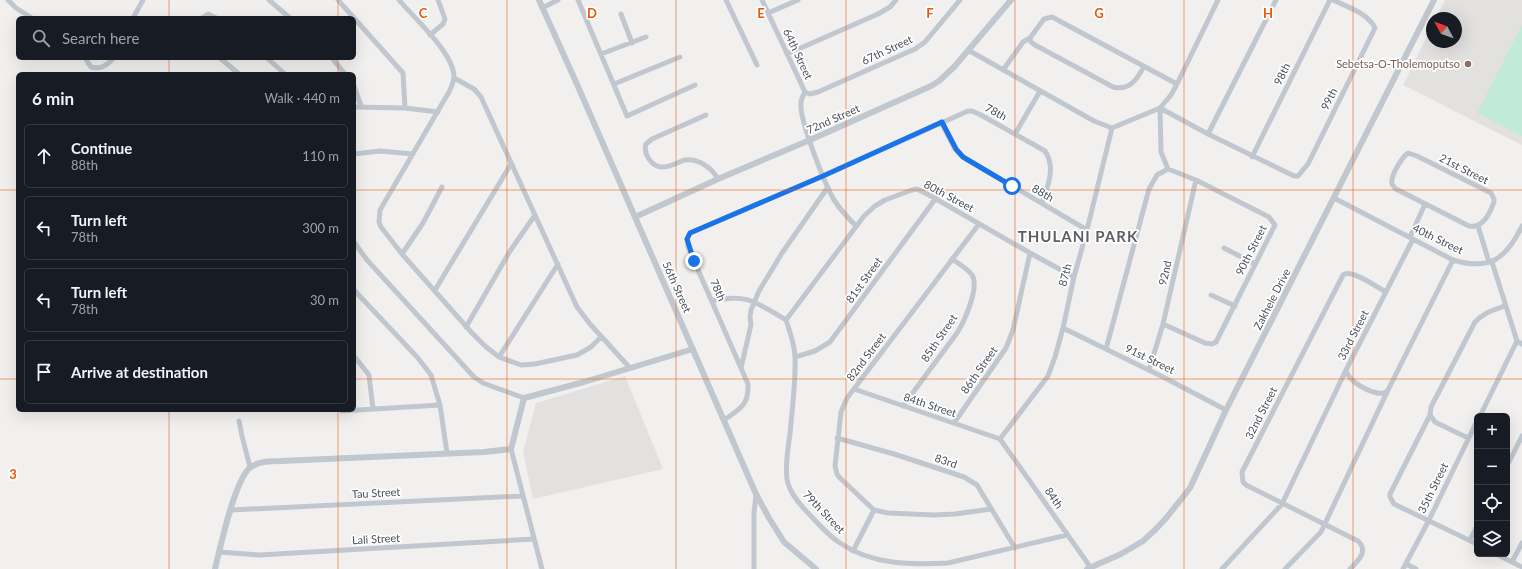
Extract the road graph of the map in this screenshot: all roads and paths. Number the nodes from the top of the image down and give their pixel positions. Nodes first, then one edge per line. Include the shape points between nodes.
1 (8, 0) edge
2 (143, 0) edge
3 (268, 0) edge
4 (338, 0) edge
5 (399, 0) edge
6 (438, 0) edge
7 (539, 0) edge
8 (558, 0) edge
9 (578, 0) edge
10 (726, 0) edge
11 (762, 0) edge
12 (798, 0) edge
13 (896, 0) edge
14 (960, 0) edge
15 (1011, 0) edge
16 (1218, 0) edge
17 (1276, 0) edge
18 (1330, 0) edge
19 (1333, 0) edge
20 (1434, 0) edge
21 (542, 8) junction
22 (768, 13) junction
23 (621, 14) dead end
24 (29, 16) edge
25 (134, 16) edge
26 (288, 16) edge
27 (352, 16) edge
28 (356, 20) edge
29 (430, 35) junction
30 (646, 37) dead end
31 (1030, 38) junction
32 (632, 43) junction
33 (968, 50) junction
34 (601, 54) junction
35 (787, 54) junction
36 (680, 57) dead end
37 (86, 60) edge
38 (112, 60) edge
39 (222, 60) edge
40 (269, 60) edge
41 (334, 60) edge
42 (757, 64) dead end
43 (1144, 66) junction
44 (1003, 70) junction
45 (237, 72) edge
46 (283, 72) edge
47 (343, 72) edge
48 (454, 78) junction
49 (614, 84) junction
50 (1177, 84) junction
51 (695, 85) dead end
52 (1040, 91) junction
53 (356, 92) edge
54 (805, 92) junction
55 (361, 106) junction
56 (356, 107) edge
57 (405, 108) junction
58 (1160, 108) junction
59 (438, 112) junction
60 (706, 115) dead end
61 (942, 122) junction
62 (1112, 128) junction
63 (1016, 134) junction
64 (1208, 134) junction
65 (810, 140) junction
66 (356, 154) edge
67 (413, 154) junction
68 (1252, 156) junction
69 (511, 164) junction
70 (1168, 169) junction
71 (823, 176) junction
72 (718, 179) junction
73 (1196, 180) junction
74 (442, 187) dead end
75 (828, 187) junction
76 (936, 198) junction
77 (1334, 198) junction
78 (1042, 203) junction
79 (1425, 204) junction
80 (535, 214) junction
81 (634, 217) junction
82 (979, 224) junction
83 (856, 226) junction
84 (1478, 226) junction
85 (1522, 226) edge
86 (1087, 230) junction
87 (1411, 238) junction
88 (356, 245) edge
89 (1224, 248) dead end
90 (402, 254) junction
91 (1030, 254) junction
92 (952, 259) junction
93 (1453, 260) junction
94 (1490, 262) junction
95 (558, 264) junction
96 (1255, 264) junction
97 (1074, 277) junction
98 (435, 290) junction
99 (356, 292) edge
100 (1386, 292) junction
101 (1211, 295) dead end
102 (712, 301) junction
103 (754, 302) junction
104 (1235, 306) junction
105 (1505, 306) junction
106 (786, 320) junction
107 (1163, 324) junction
108 (466, 327) junction
109 (1063, 328) junction
110 (601, 337) junction
111 (1519, 342) edge
112 (693, 348) junction
113 (1106, 349) junction
114 (499, 357) junction
115 (796, 357) junction
116 (356, 359) edge
117 (630, 368) junction
118 (741, 369) junction
119 (1149, 370) junction
120 (1346, 370) junction
121 (854, 389) junction
122 (1388, 390) junction
123 (524, 398) junction
124 (440, 405) junction
125 (903, 406) junction
126 (373, 409) junction
127 (356, 410) edge
128 (1226, 410) junction
129 (1482, 413) edge
130 (1430, 415) junction
131 (724, 420) junction
132 (239, 421) dead end
133 (954, 423) junction
134 (1474, 427) edge
135 (1522, 436) edge
136 (837, 438) junction
137 (1468, 438) junction
138 (1000, 439) junction
139 (511, 449) junction
140 (447, 453) junction
141 (1510, 460) edge
142 (250, 467) junction
143 (756, 494) junction
144 (522, 496) junction
145 (1282, 504) junction
146 (991, 509) junction
147 (231, 510) junction
148 (874, 510) junction
149 (1429, 520) junction
150 (1325, 524) junction
151 (1474, 532) edge
152 (1067, 535) junction
153 (534, 539) junction
154 (1470, 540) junction
155 (1474, 542) edge
156 (1522, 542) edge
157 (1015, 548) junction
158 (853, 551) junction
159 (219, 552) junction
160 (1502, 557) edge
161 (1512, 562) junction
162 (1404, 566) edge
163 (1522, 567) edge
164 (1089, 568) edge
165 (215, 569) edge
166 (542, 569) edge
167 (754, 569) edge
168 (816, 569) edge
169 (1222, 569) edge
170 (1285, 569) edge
171 (1350, 569) edge
172 (1416, 569) edge

1 - 24 street
2 - 25 street
3 - 26 street
4 - 27 street
5 - 29 street
6 - 29 street via 445,19
7 - 21 street, 56th Street
8 - 21 street
9 - 34 street
10 - 42 street
11 - 22 street, 64th Street
12 - 22 street
13 - 35 street via 878,14
14 - 54 street, 67th Street via 918,47 818,92
15 - 33 street, 72nd Street
16 - 50 street
17 - 64 street
18 - 68 street, 98th
19 - 68 street, 99th via 1365,16 1375,28 1306,167 1298,176 1294,176
20 - 77 street, Zakhele Drive
21 - 81 street, 56th Street
22 - 35 street, 64th Street
23 - 32 street
28 - 57 street via 403,72
29 - 48 street via 448,57
30 - 32 street
31 - 43 street via 1044,19 1052,17
31 - 43 street via 1031,42 1113,87 1128,86 1137,78
31 - 44 street via 1023,42
32 - 34 street
33 - 44 street
33 - 65 street, 72nd Street via 954,67 931,86
34 - 49 street
35 - 54 street, 64th Street
36 - 49 street
37 - 38 street via 91,67 97,69
39 - 45 street
40 - 46 street
41 - 47 street
43 - 50 street
44 - 52 street
48 - 59 street
48 - 69 street via 481,96
49 - 51 street via 627,116
50 - 58 street
52 - 62 street via 1094,121
52 - 63 street
53 - 55 street
54 - 65 street, 64th Street via 800,105
55 - 56 street
55 - 57 street
57 - 59 street
58 - 62 street
58 - 64 street
58 - 70 street via 1161,152
59 - 67 street
60 - 72 street via 652,139 646,144 646,152 657,166 664,167 690,160 708,167
61 - 63 street, 78th via 972,111
61 - 71 street, 78th
61 - 78 street, 88th via 963,157
62 - 86 street, 87th
63 - 78 street, 78th via 1040,147 1048,156 1051,165
64 - 68 street
65 - 71 street, 64th Street
65 - 72 street, 72nd Street
66 - 67 street via 380,151
67 - 90 street via 386,198 379,217 381,227
69 - 80 street
69 - 98 street
70 - 73 street, 90th Street
70 - 113 street via 1157,175 1149,189
71 - 75 street, 64th Street
71 - 102 street, 78th via 688,235 688,247
72 - 81 street, 72nd Street
73 - 96 street, 90th Street via 1270,217 1274,222 1274,229
73 - 107 street, 92nd
74 - 90 street via 420,228
75 - 83 street, 64th Street via 844,214
75 - 103 street via 765,279
76 - 82 street, 80th Street
76 - 83 street, 80th Street via 917,189 896,195 875,206
76 - 115 street, 81st Street via 830,342 815,351
77 - 87 street, 40th Street
77 - 128 street, Zakhele Drive
78 - 86 street, 88th
79 - 84 street, 21st Street via 1469,226
79 - 84 street, 21st Street via 1396,190 1392,184 1392,178 1403,156 1408,153 1491,194 1494,199 1493,205 1486,220
79 - 87 street, 33rd Street
80 - 95 street
80 - 108 street via 510,251
81 - 112 street, 56th Street
82 - 91 street, 80th Street
82 - 92 street, 82nd Street
83 - 106 street, 80th Street
84 - 94 street
85 - 94 street, 40th Street via 1509,250
86 - 97 street, 87th
87 - 93 street, 40th Street
87 - 100 street, 33rd Street
88 - 123 street via 474,377 483,383
89 - 96 street
90 - 98 street
91 - 97 street, 80th Street
91 - 133 street, 86th Street via 1013,330 1006,348
92 - 121 street, 82nd Street
92 - 125 street, 85th Street via 969,271 974,278 969,308 957,333
93 - 94 street, 40th Street via 1468,265
93 - 122 street
94 - 105 street
95 - 110 street via 577,307
95 - 114 street
96 - 104 street, 90th Street
97 - 109 street, 87th
98 - 108 street
99 - 124 street via 426,369 434,381
100 - 120 street, 33rd Street
100 - 145 street, 32nd Street via 1350,273 1343,275 1246,464 1243,482
101 - 104 street
102 - 103 street via 734,297
102 - 118 street, 78th
103 - 106 street
103 - 118 street
104 - 107 street, 90th Street via 1214,344 1205,343
105 - 111 street
105 - 130 street via 1480,316 1475,322 1431,407
106 - 115 street, 79th Street
107 - 119 street, 92nd
108 - 114 street
109 - 113 street, 91st Street
109 - 138 street, 87th via 1048,376
110 - 114 street via 591,347 577,354 535,364 521,365
110 - 117 street
111 - 129 street
112 - 117 street
112 - 131 street, 56th Street
113 - 119 street, 91st Street
115 - 158 street, 79th Street via 786,468 788,484 804,509 818,524
116 - 126 street via 369,375
117 - 123 street
118 - 131 street, 78th via 748,384 747,398 744,406
119 - 128 street, 91st Street
120 - 122 street, 33rd Street via 1352,381 1375,393 1384,393
120 - 145 street
121 - 125 street, 84th Street
121 - 136 street, 82nd Street via 841,412
122 - 150 street
123 - 139 street
124 - 126 street
124 - 140 street
125 - 133 street, 84th Street
126 - 127 street
128 - 164 street, Zakhele Drive via 1190,488 1167,517 1132,548
130 - 137 street via 1435,422
130 - 149 street via 1390,497 1394,504
131 - 143 street, 56th Street
132 - 142 street
133 - 138 street, 84th Street
134 - 137 street, 35th Street
135 - 141 street
136 - 146 street, 83rd via 964,477 977,485
136 - 148 street, 82nd Street via 837,474
137 - 149 street, 35th Street
138 - 152 street, 84th
139 - 140 street
139 - 144 street
140 - 142 street via 281,460 263,462
142 - 147 street via 241,478
143 - 167 street
143 - 168 street, 56th Street via 784,542
144 - 147 street, Tau Street
144 - 153 street
145 - 150 street, 32nd Street
145 - 169 street
146 - 148 street via 934,515
146 - 157 street, 83rd
147 - 159 street
148 - 158 street
149 - 154 street
149 - 162 street, 35th Street
150 - 170 street
150 - 171 street, 32nd Street via 1358,541 1363,547 1361,556
151 - 154 street
152 - 157 street, 79th Street
152 - 164 street, 84th
153 - 159 street, Lali Street via 259,555
153 - 166 street
154 - 155 street
156 - 161 street
157 - 158 street, 79th Street via 937,564 887,561
159 - 165 street
160 - 161 street
161 - 163 street
162 - 172 street

